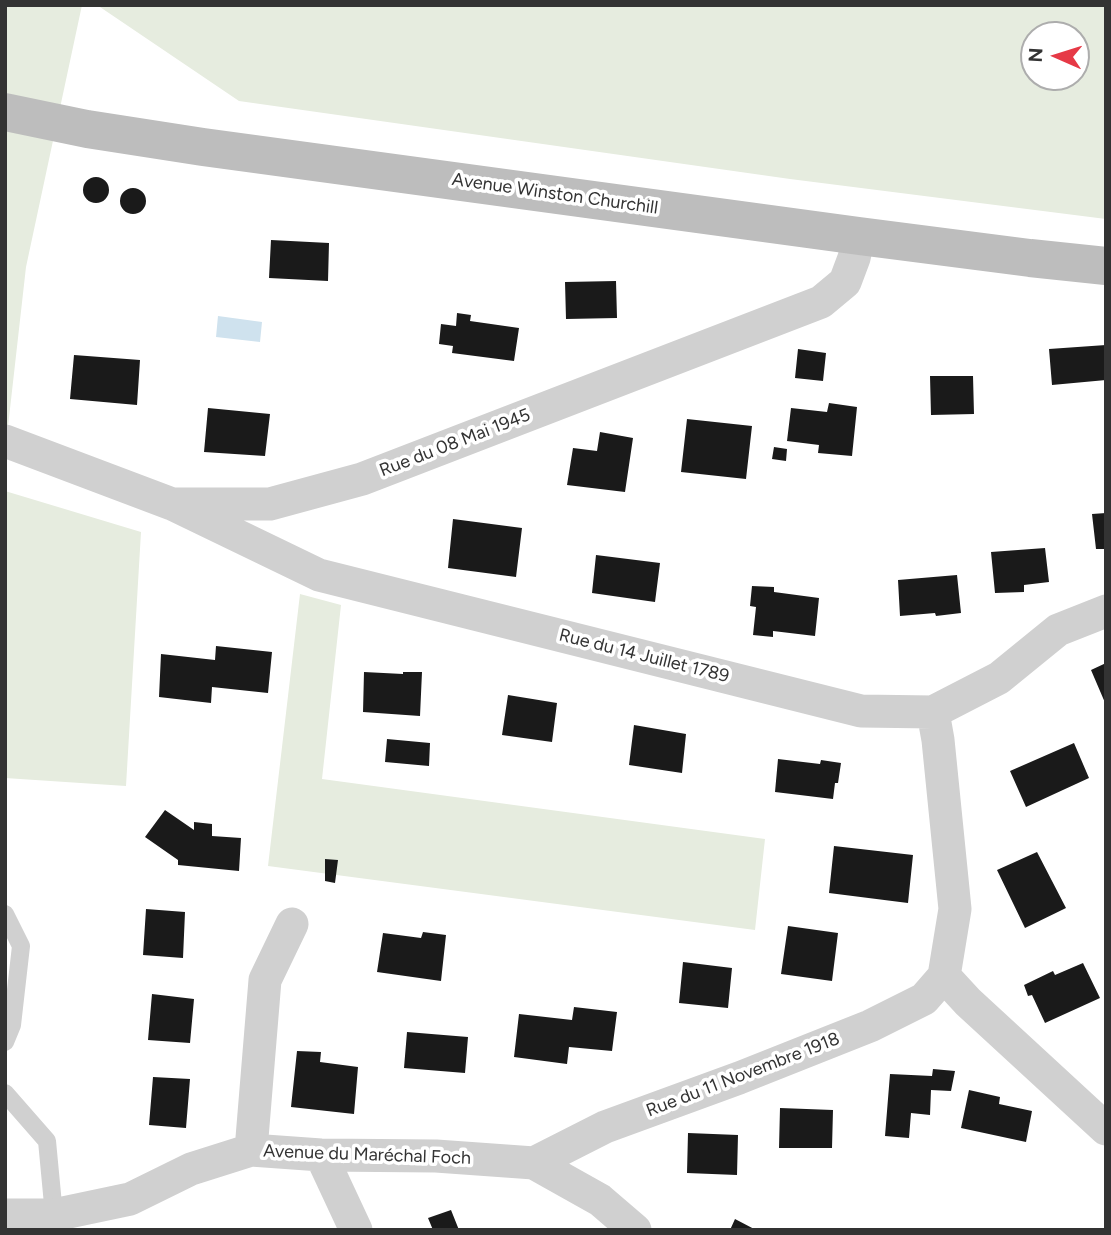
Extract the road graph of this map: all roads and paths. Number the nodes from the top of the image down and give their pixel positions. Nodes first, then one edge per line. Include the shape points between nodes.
1 (5, 112) edge
2 (859, 236) junction
3 (1106, 265) edge
4 (5, 441) edge
5 (172, 504) junction
6 (1106, 611) edge
7 (933, 712) junction
8 (5, 914) edge
9 (292, 924) dead end
10 (944, 976) junction
11 (5, 1042) edge
12 (5, 1093) edge
13 (1106, 1129) edge
14 (251, 1150) junction
15 (321, 1155) junction
16 (534, 1163) junction
17 (5, 1215) edge
18 (54, 1215) junction
19 (356, 1230) edge
20 (635, 1230) edge

1 - 2 main road, Avenue Winston Churchill via 203,146
2 - 3 main road, Avenue Winston Churchill
2 - 5 street, Rue du 08 Mai 1945 via 845,282 821,302 362,479 270,504
4 - 5 street, Rue du 08 Mai 1945
5 - 7 street, Rue du 14 Juillet 1789 via 320,575 861,711
6 - 7 street, Rue du 14 Juillet 1789 via 1058,630 999,678
7 - 10 street via 955,909
8 - 11 lane via 21,946 12,1025
9 - 14 street via 265,980
10 - 13 street
10 - 16 street, Rue du 11 Novembre 1918 via 924,999 870,1026 605,1127
12 - 18 lane via 47,1141
14 - 15 street, Avenue du Maréchal Foch
14 - 18 street, Avenue du Maréchal Foch via 191,1169 130,1199
15 - 16 street, Avenue du Maréchal Foch
15 - 19 street
16 - 20 street, Avenue du Maréchal Foch via 600,1200
17 - 18 street, Avenue du Maréchal Foch

